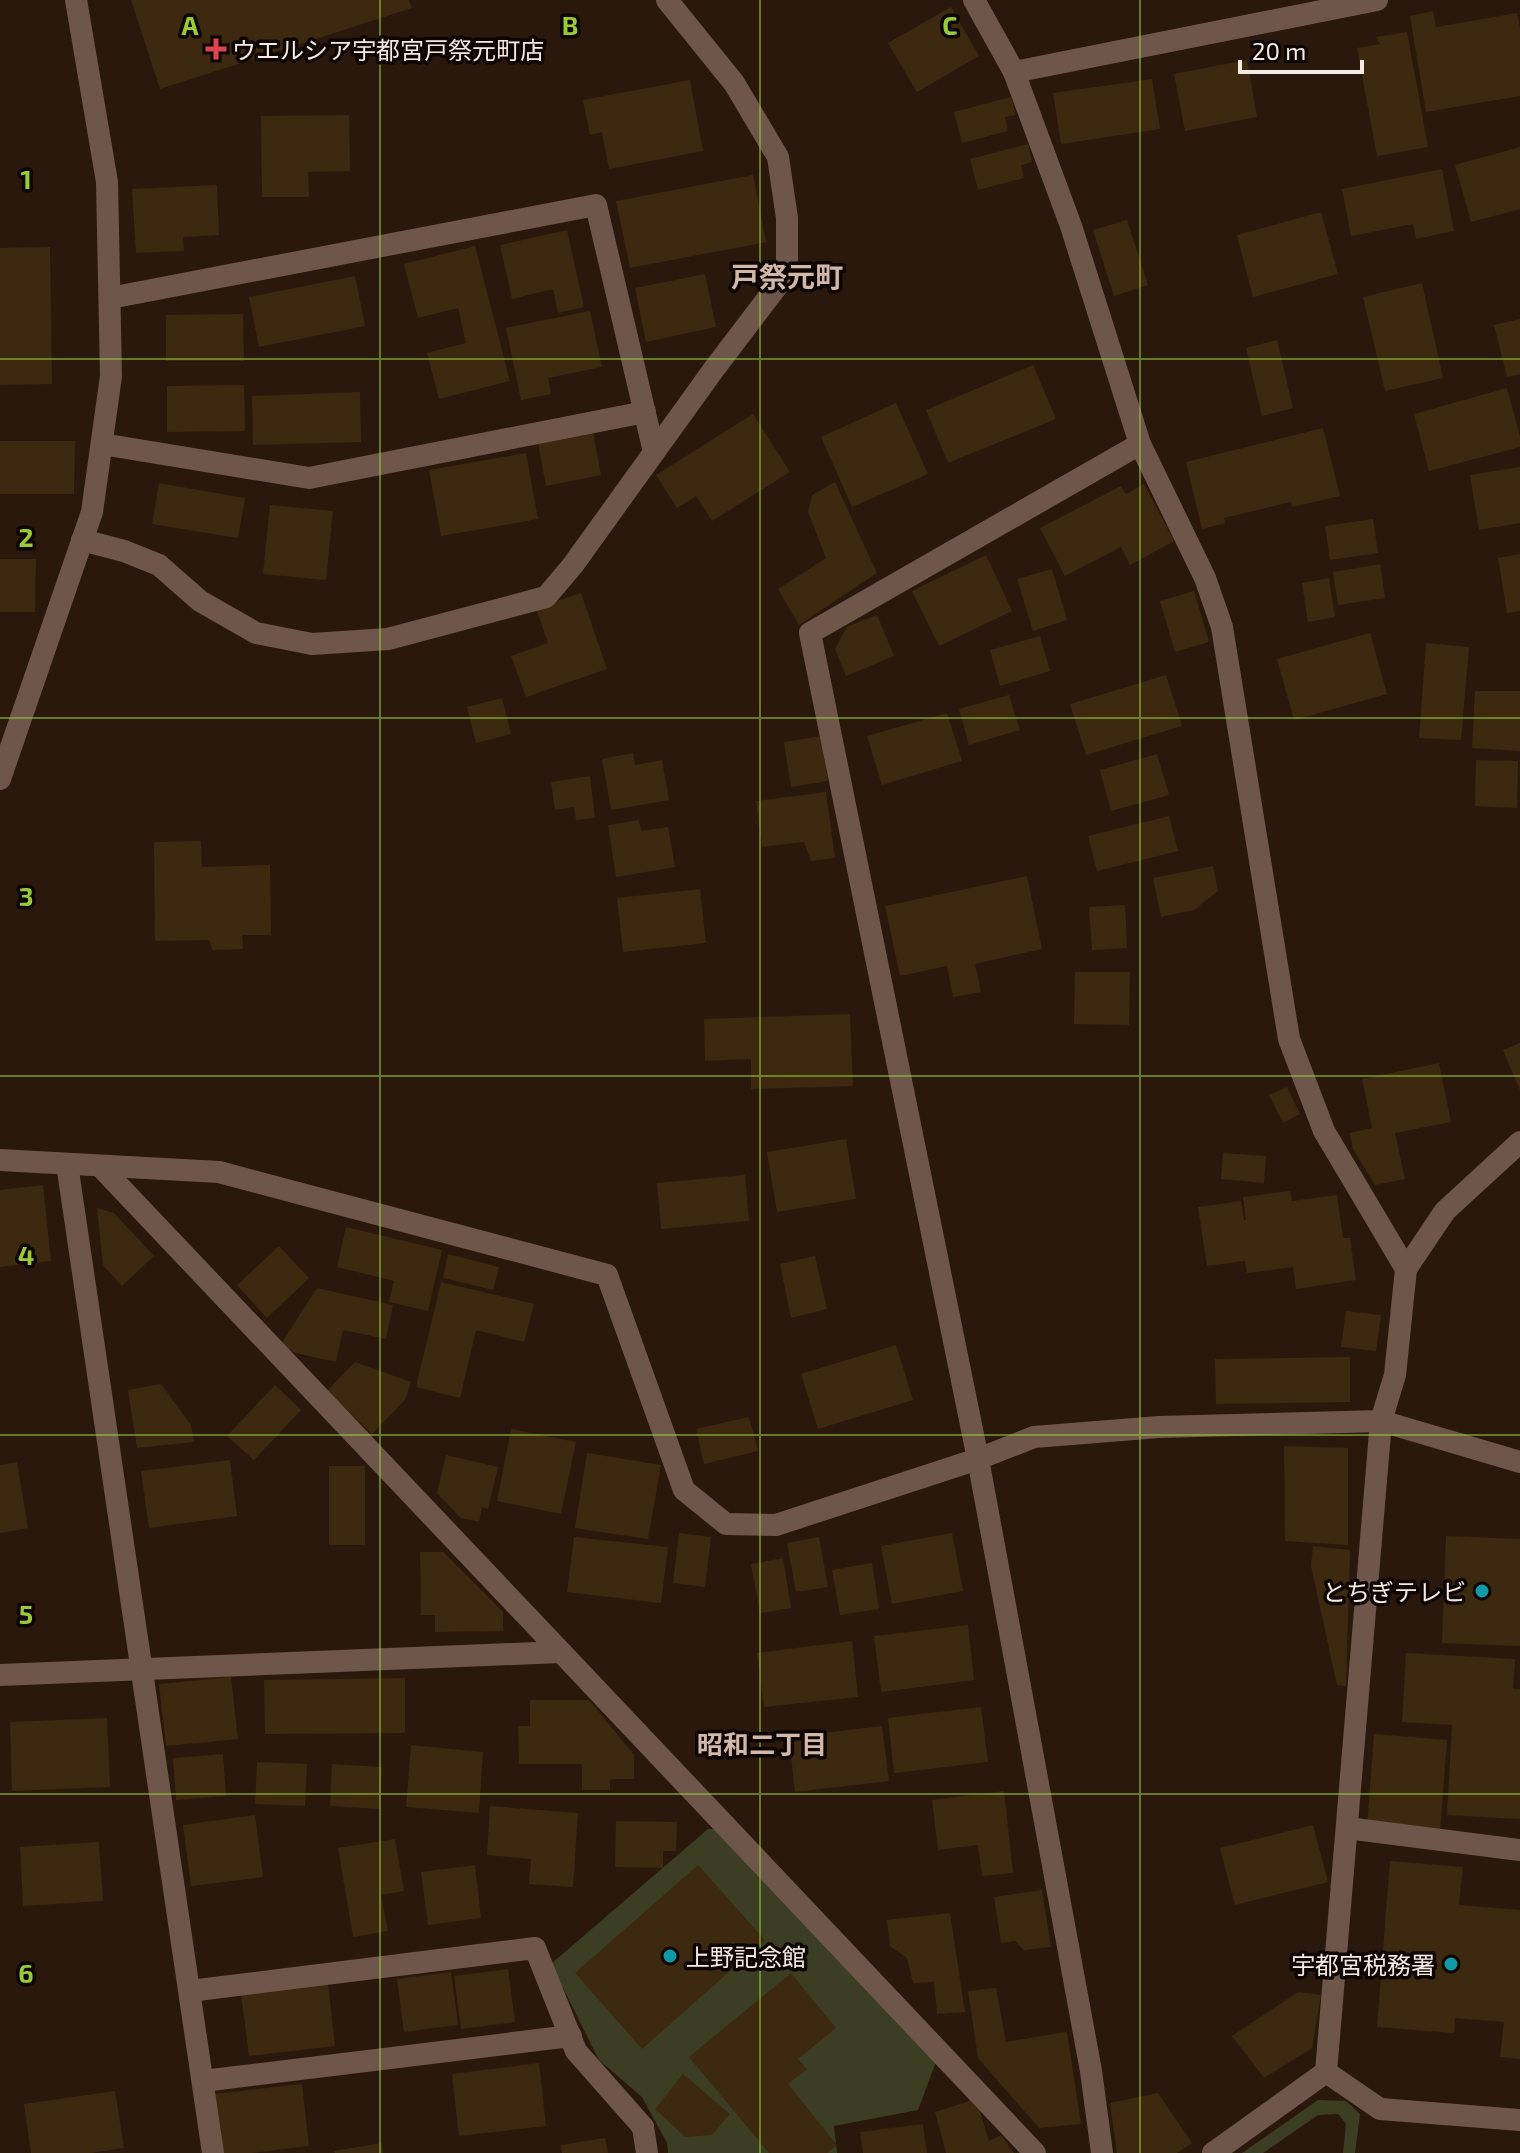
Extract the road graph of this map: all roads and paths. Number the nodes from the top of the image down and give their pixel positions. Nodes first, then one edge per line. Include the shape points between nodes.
1 (76, 0) edge
2 (667, 0) edge
3 (974, 0) edge
4 (1377, 0) edge
5 (1345, 3) edge
6 (1014, 72) junction
7 (110, 298) junction
8 (645, 412) junction
9 (102, 444) junction
10 (1140, 444) junction
11 (654, 452) junction
12 (82, 540) junction
13 (0, 779) edge
14 (1520, 1142) edge
15 (0, 1160) edge
16 (67, 1164) junction
17 (100, 1166) junction
18 (1406, 1269) junction
19 (1381, 1421) junction
20 (978, 1459) junction
21 (1520, 1462) edge
22 (561, 1652) junction
23 (143, 1667) junction
24 (0, 1675) edge
25 (1347, 1828) junction
26 (1520, 1850) edge
27 (190, 1991) junction
28 (571, 2036) junction
29 (1326, 2072) junction
30 (203, 2081) junction
31 (1520, 2120) edge
32 (213, 2153) edge
33 (647, 2153) edge
34 (1035, 2153) edge
35 (1102, 2153) edge
36 (1213, 2153) edge

1 - 7 street via 107,182
2 - 11 street via 734,83 778,157 787,218 787,273
3 - 6 street
4 - 5 street
5 - 6 street
6 - 10 street via 1071,226
7 - 8 street via 596,205
7 - 9 street via 111,376
8 - 9 street via 309,478
8 - 11 street
9 - 12 street via 92,512
10 - 18 street via 1205,578 1222,627 1289,1039 1324,1131
10 - 20 street via 810,633
11 - 12 street via 546,597 388,639 312,644 256,633 200,601 159,565
12 - 13 street
14 - 18 street via 1445,1211
15 - 16 street
16 - 17 street
16 - 23 street
17 - 20 street via 219,1172 607,1275 684,1490 726,1524 776,1525
17 - 22 street
18 - 19 street via 1395,1375
19 - 20 street via 1159,1427 1034,1437
19 - 21 street
19 - 25 street
20 - 35 street
22 - 23 street
22 - 34 street
23 - 24 street
23 - 27 street
25 - 26 street
25 - 29 street
27 - 28 street via 535,1948
27 - 30 street
28 - 30 street
28 - 33 street via 576,2051 643,2127
29 - 31 street via 1380,2109
29 - 36 street
30 - 32 street

